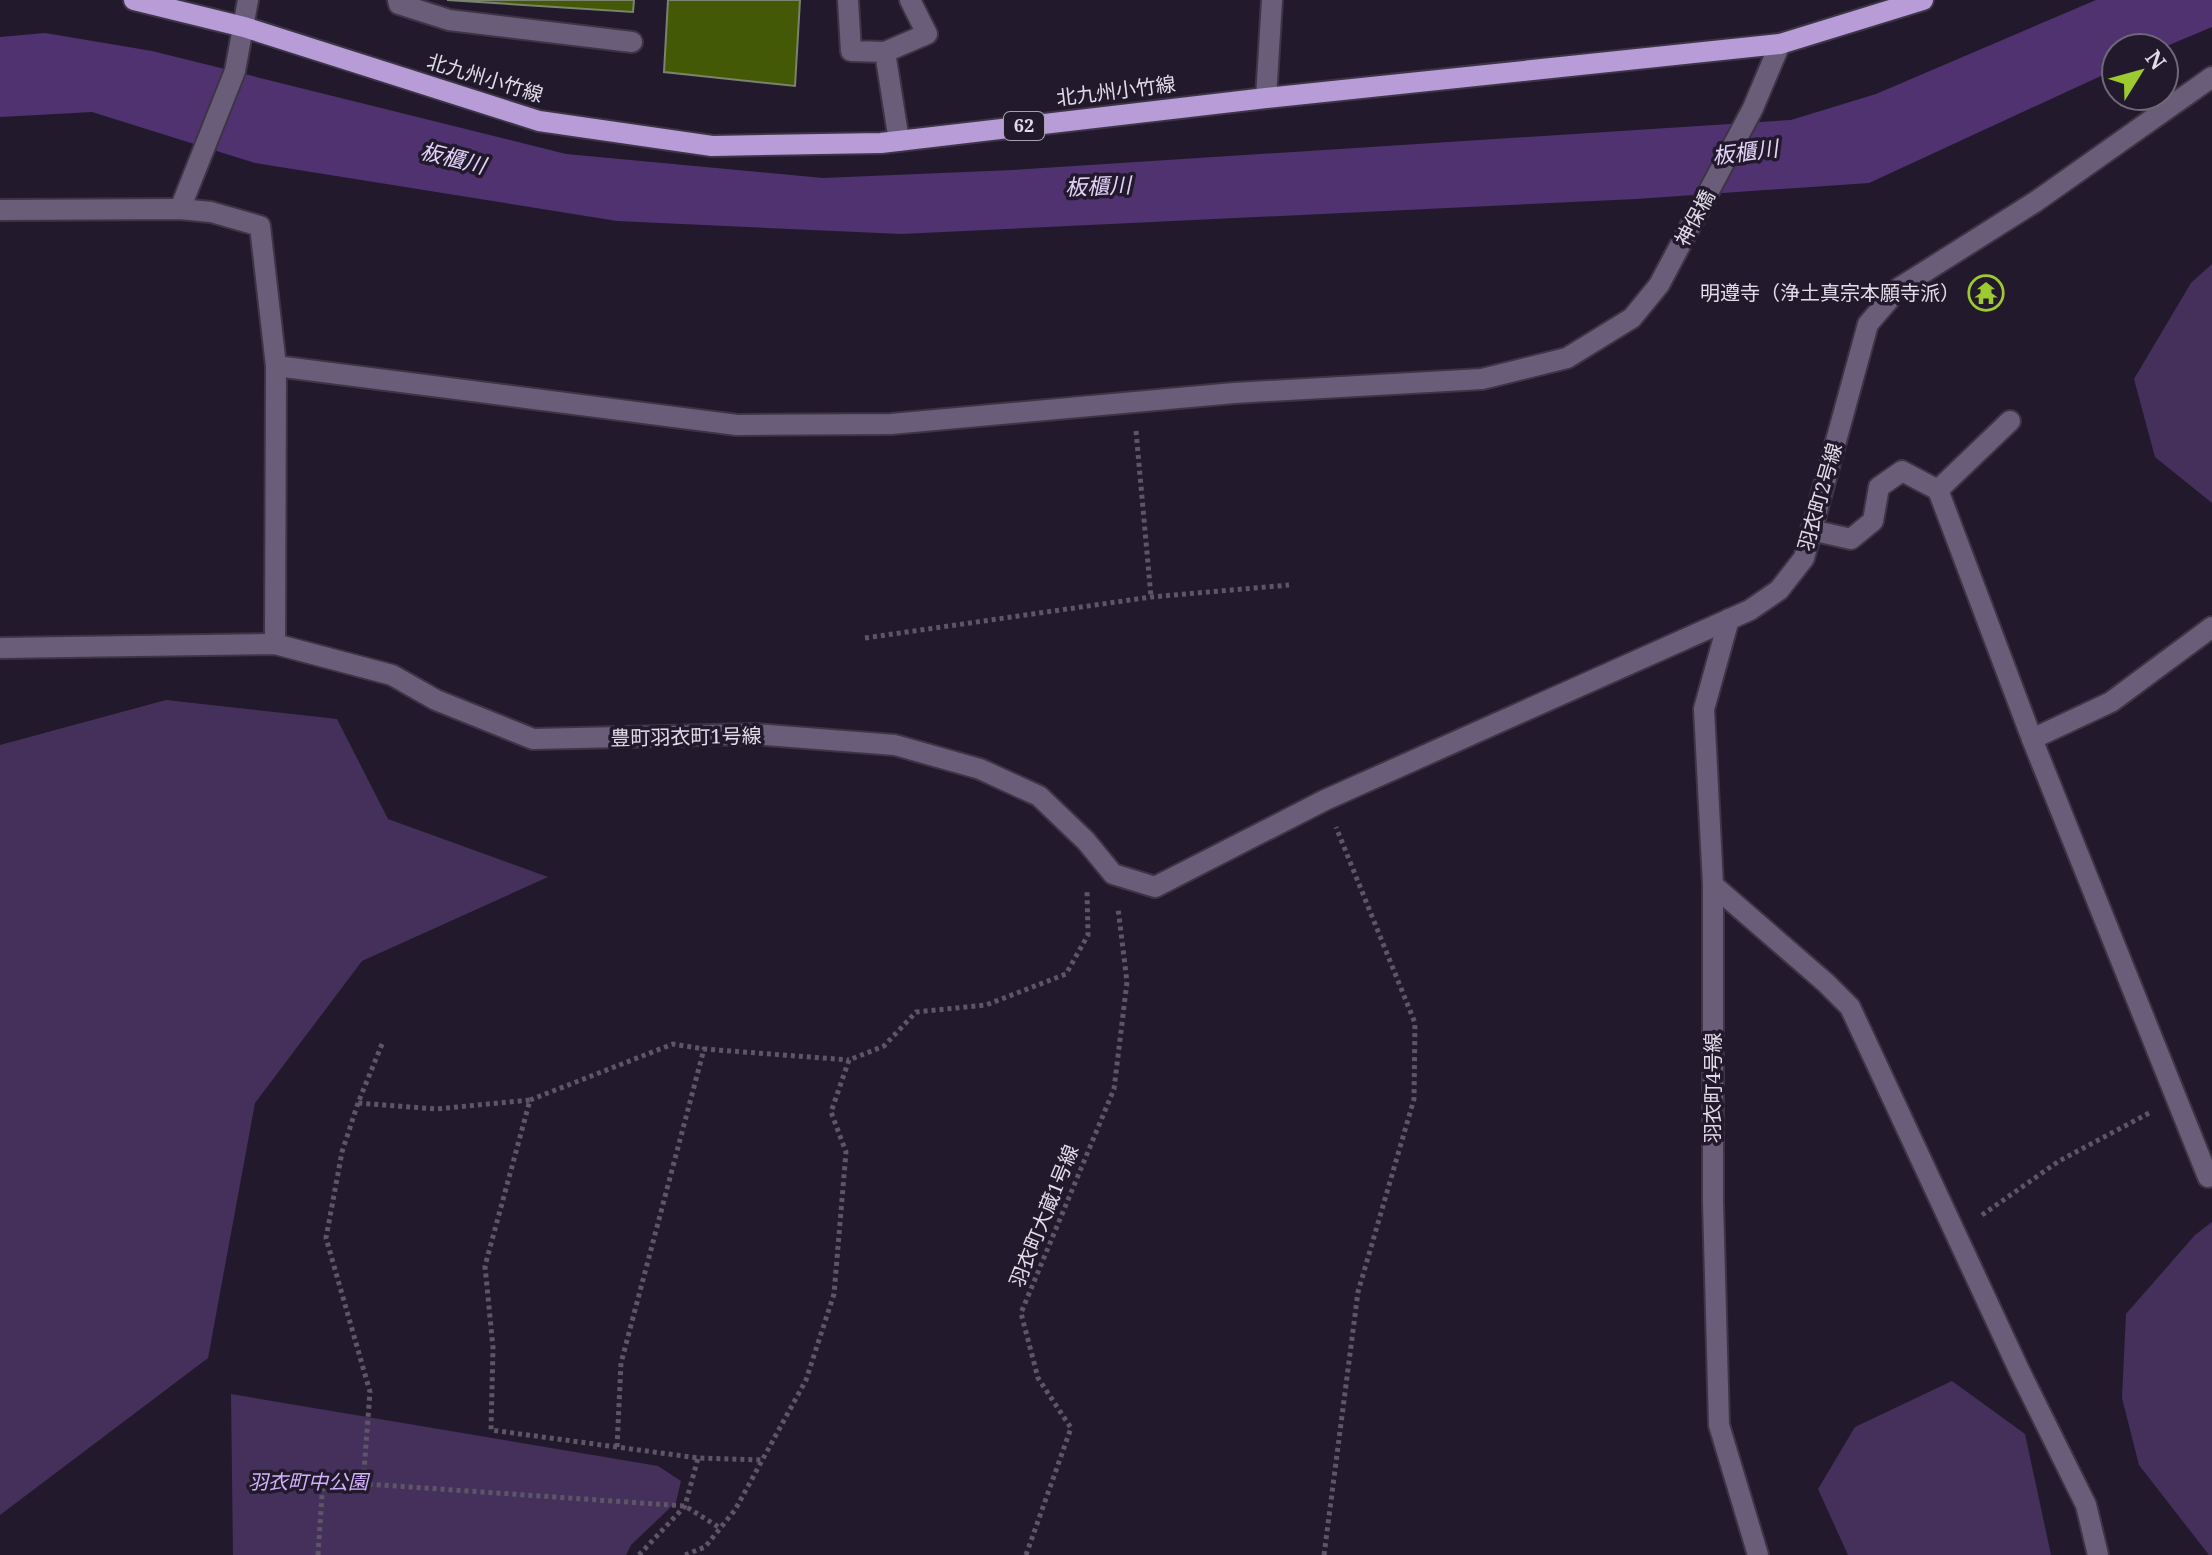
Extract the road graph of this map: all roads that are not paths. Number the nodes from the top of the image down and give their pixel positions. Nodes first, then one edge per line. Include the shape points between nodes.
1 (134, 0) edge
2 (248, 0) edge
3 (398, 0) edge
4 (848, 0) edge
5 (910, 0) edge
6 (1272, 0) edge
7 (1923, 0) edge
8 (244, 27) junction
9 (632, 42) dead end
10 (1780, 44) junction
11 (885, 52) junction
12 (2212, 77) edge
13 (1266, 98) junction
14 (899, 141) junction
15 (180, 209) junction
16 (0, 210) edge
17 (276, 366) junction
18 (2010, 421) dead end
19 (1938, 490) junction
20 (1811, 530) junction
21 (1729, 619) junction
22 (2212, 627) edge
23 (275, 644) junction
24 (0, 648) edge
25 (2032, 739) junction
26 (1113, 874) joint
27 (1713, 885) junction
28 (2208, 1177) dead end
29 (1758, 1555) edge
30 (2098, 1555) edge

1 - 8 main road, 北九州小竹線 / 62
2 - 8 street
3 - 9 street via 449,20
4 - 11 street via 851,51
5 - 11 street via 927,34
6 - 13 street
7 - 10 main road, 北九州小竹線 / 62
8 - 14 main road, 北九州小竹線 / 62 via 539,121 712,146
8 - 15 street via 235,71
10 - 13 main road, 北九州小竹線 / 62
10 - 17 street, 神保橋 via 1753,108 1659,285 1632,318 1567,358 1482,379 1234,393 891,424 737,425
11 - 14 street
12 - 20 street, 羽衣町2号線 via 2035,202 1899,288 1868,324
13 - 14 main road, 北九州小竹線 / 62
15 - 16 street
15 - 17 street via 260,226
17 - 23 street
18 - 19 street
19 - 20 street via 1902,471 1879,487 1873,521 1851,539
19 - 25 street
20 - 21 street, 羽衣町2号線 via 1804,558 1779,590
21 - 26 street, 羽衣町2号線 via 1325,800 1155,887
21 - 27 street, 羽衣町4号線 via 1704,709
22 - 25 street via 2111,702
23 - 24 street, 豊町羽衣町1号線
23 - 26 street, 豊町羽衣町1号線 via 392,675 436,700 533,739 754,734 895,745 980,769 1039,796
25 - 28 street
27 - 29 street, 羽衣町4号線 via 1719,1425
27 - 30 street via 1850,1007 2086,1505

